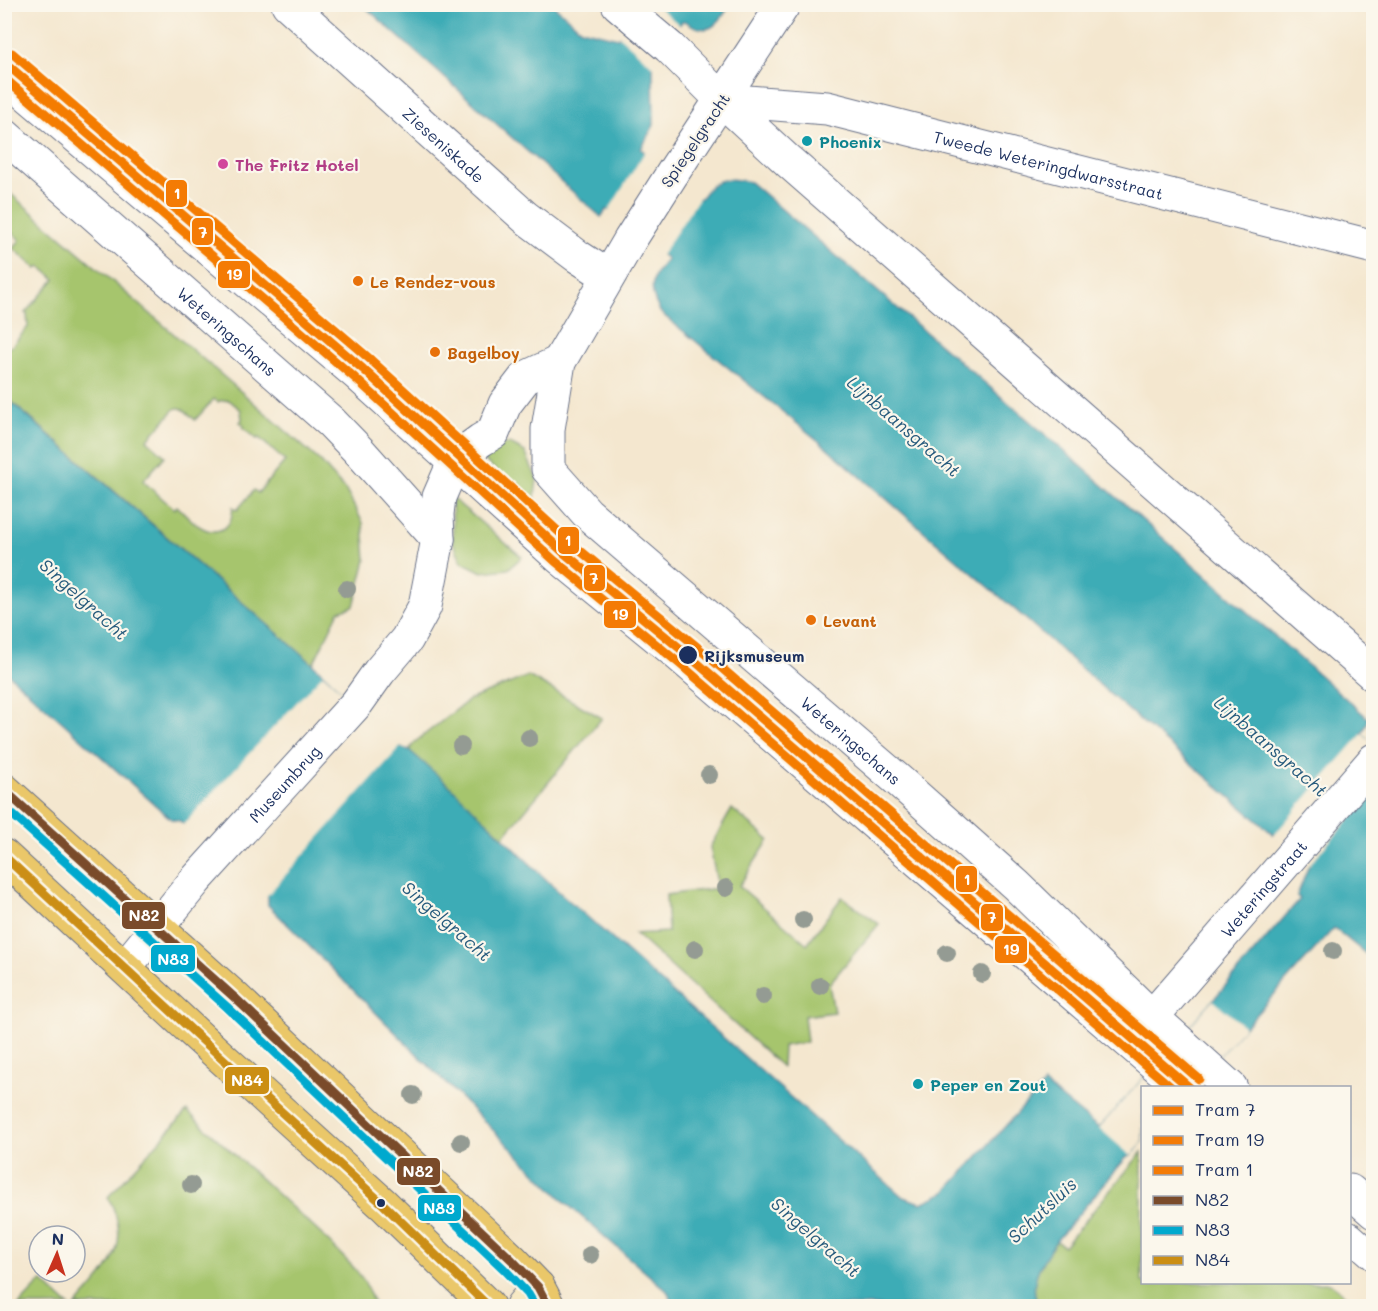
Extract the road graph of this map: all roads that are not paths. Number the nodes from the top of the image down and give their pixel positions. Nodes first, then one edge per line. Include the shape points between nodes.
1 (288, 4) edge
2 (784, 4) edge
3 (624, 9) edge
4 (4, 79) edge
5 (722, 100) junction
6 (4, 135) edge
7 (1374, 247) edge
8 (608, 276) junction
9 (559, 362) junction
10 (454, 465) junction
11 (438, 539) junction
12 (1374, 675) edge
13 (1374, 760) edge
14 (4, 790) edge
15 (4, 856) edge
16 (158, 927) junction
17 (125, 967) junction
18 (1152, 1017) junction
19 (1220, 1078) edge
20 (1176, 1086) edge
21 (1351, 1192) edge
22 (1374, 1212) edge
23 (1351, 1237) edge
24 (1374, 1257) edge
25 (536, 1300) edge
26 (488, 1306) edge

1 - 8 street, Zieseniskade via 525,217
2 - 5 street, Spiegelgracht
3 - 5 street
4 - 10 lane
5 - 7 street, Tweede Weteringdwarsstraat via 827,108
5 - 8 street, Spiegelgracht
5 - 12 street
6 - 11 street, Weteringschans via 331,422
8 - 9 street, Weteringschans
9 - 10 street via 525,378 505,404 494,433 470,448
9 - 18 street, Weteringschans via 548,429 548,469 587,513 949,825
10 - 11 street via 440,497
10 - 20 lane via 558,560 666,648
11 - 16 street, Museumbrug via 425,606 407,639 357,703
13 - 18 street, Weteringstraat
14 - 16 main road
15 - 17 main road
16 - 17 street, Museumbrug
16 - 25 main road via 512,1260
17 - 26 main road
18 - 19 street, Weteringschans
21 - 22 street
23 - 24 lane

